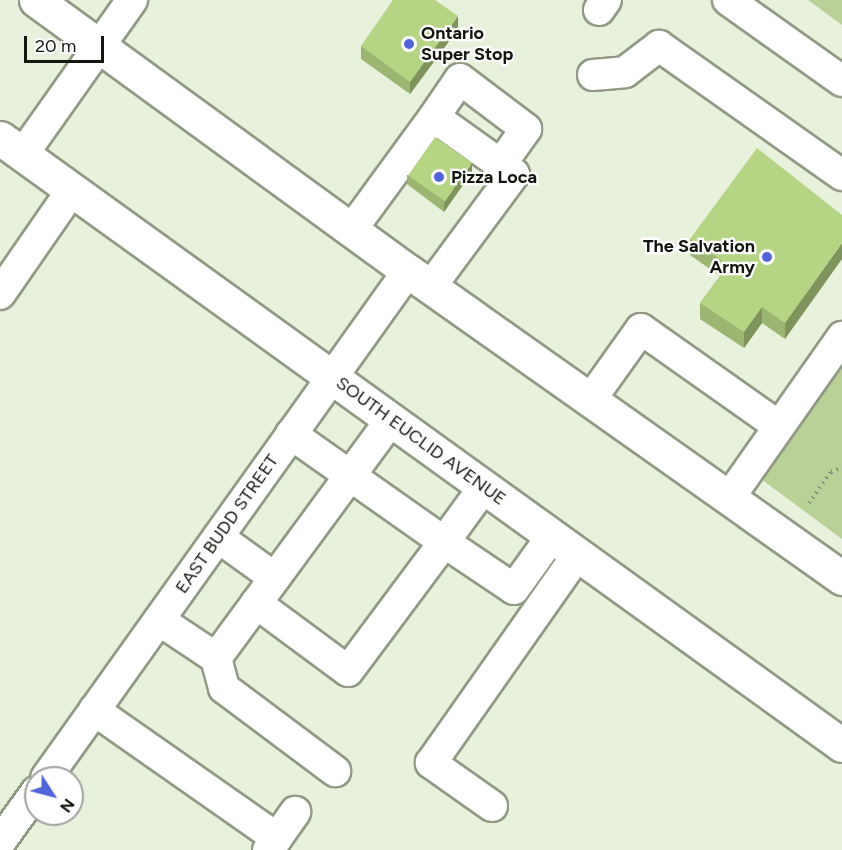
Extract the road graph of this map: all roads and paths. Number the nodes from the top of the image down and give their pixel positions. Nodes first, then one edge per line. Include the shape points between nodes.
1 (36, 0) edge
2 (132, 0) edge
3 (728, 0) edge
4 (100, 46) junction
5 (593, 75) dead end
6 (842, 81) edge
7 (434, 117) junction
8 (12, 146) edge
9 (501, 164) junction
10 (842, 175) edge
11 (72, 190) junction
12 (352, 229) junction
13 (420, 278) junction
14 (0, 294) edge
15 (842, 337) edge
16 (332, 378) junction
17 (591, 399) junction
18 (391, 420) junction
19 (777, 425) junction
20 (291, 435) junction
21 (842, 467) edge
22 (350, 477) junction
23 (484, 487) junction
24 (729, 498) junction
25 (809, 502) dead end
26 (218, 537) junction
27 (444, 542) junction
28 (565, 545) junction
29 (275, 578) junction
30 (842, 579) edge
31 (256, 603) junction
32 (159, 620) junction
33 (216, 658) junction
34 (94, 710) junction
35 (842, 745) edge
36 (54, 766) edge
37 (335, 771) dead end
38 (492, 806) dead end
39 (24, 809) edge
40 (295, 812) dead end
41 (0, 842) edge
42 (273, 844) edge

1 - 4 main road
2 - 4 street
3 - 6 street
4 - 8 street
4 - 12 main road
5 - 10 street via 625,72 659,46
7 - 9 street
7 - 9 street via 460,80 526,129
7 - 12 street
8 - 11 main road, SOUTH EUCLID AVENUE
9 - 13 street, EAST BUDD STREET via 514,174
11 - 14 street
11 - 16 main road, SOUTH EUCLID AVENUE
12 - 13 main road
13 - 16 street, EAST BUDD STREET
13 - 17 main road
15 - 19 street
16 - 18 main road, SOUTH EUCLID AVENUE
16 - 20 street, EAST BUDD STREET
17 - 19 street via 641,329
17 - 24 main road
18 - 22 street
18 - 23 main road, SOUTH EUCLID AVENUE
19 - 24 street
20 - 22 street
20 - 26 street, EAST BUDD STREET
21 - 25 path via 831,472
22 - 27 street
22 - 29 street
23 - 27 street
23 - 28 main road, SOUTH EUCLID AVENUE
24 - 30 main road
26 - 29 street
26 - 32 street, EAST BUDD STREET
27 - 28 street via 514,589
27 - 31 street via 348,671
28 - 35 main road, SOUTH EUCLID AVENUE
28 - 38 street via 431,763
29 - 31 street
31 - 33 street
32 - 33 street
32 - 34 street, EAST BUDD STREET
33 - 37 street via 224,688
34 - 36 street, EAST BUDD STREET
34 - 42 street
39 - 41 street
40 - 42 street

